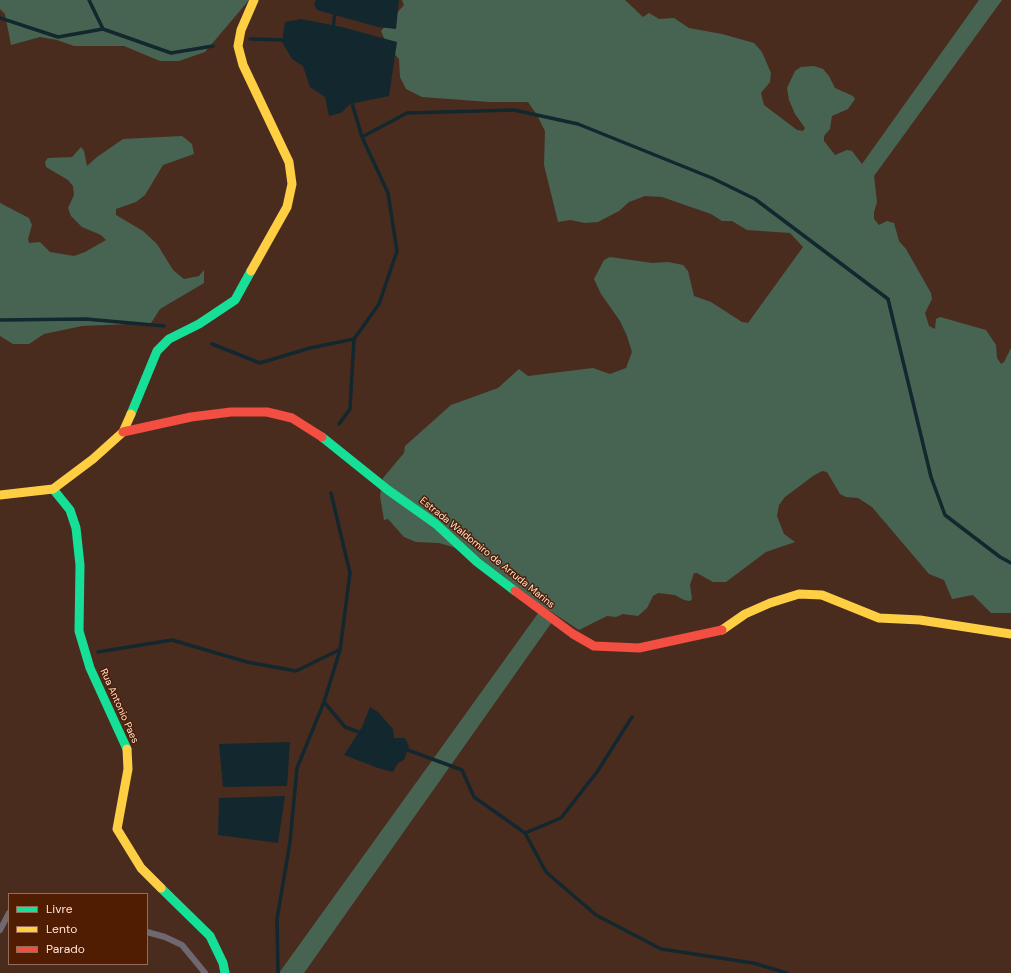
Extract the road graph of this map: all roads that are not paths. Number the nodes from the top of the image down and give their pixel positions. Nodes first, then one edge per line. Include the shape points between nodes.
1 (254, 0) edge
2 (123, 432) junction
3 (53, 489) junction
4 (0, 495) edge
5 (1011, 634) edge
6 (8, 915) edge
7 (0, 930) edge
8 (148, 932) edge
9 (205, 973) edge
10 (225, 973) edge

1 - 2 street via 241,30 238,46 242,65 289,162 292,184 287,207 234,300 199,324 169,339 157,351
2 - 3 street
2 - 5 street, Estrada Waldomiro de Arruda Marins via 191,417 231,412 267,412 292,418 436,524 477,562 536,607 594,646 639,648 719,632 746,614 799,594 822,595 879,618 920,620
3 - 4 street
3 - 10 street, Rua Antonio Paes via 70,510 76,528 80,565 79,631 90,668 127,747 128,769 117,829 141,868 210,936 224,963
6 - 7 lane
8 - 9 lane via 182,945

